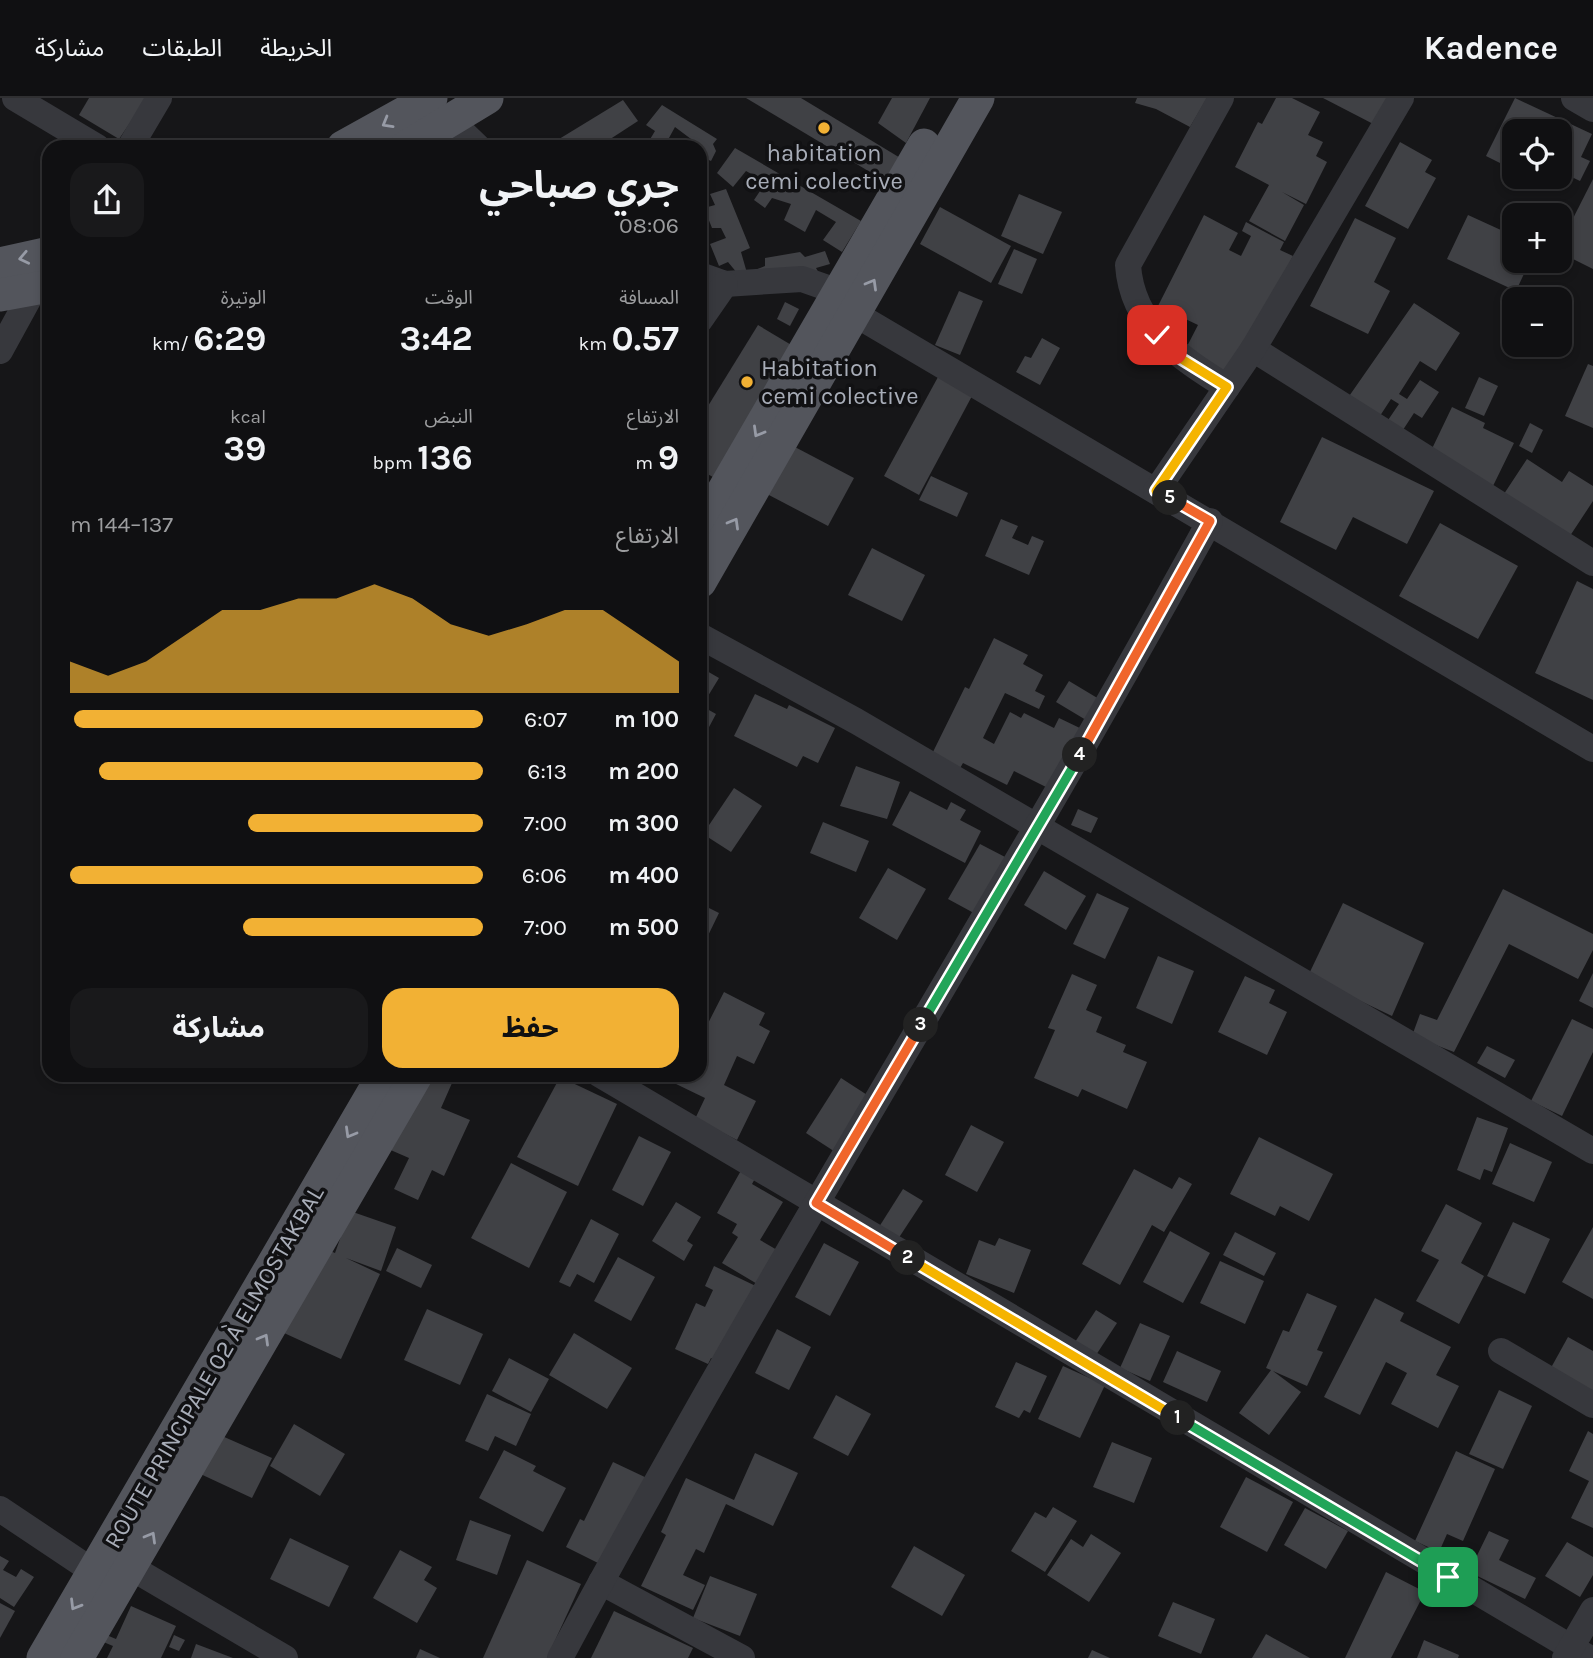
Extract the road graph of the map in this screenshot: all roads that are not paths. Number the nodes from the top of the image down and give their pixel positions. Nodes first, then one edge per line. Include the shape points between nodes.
1 (15, 98) edge
2 (159, 98) edge
3 (486, 98) edge
4 (952, 98) edge
5 (978, 98) edge
6 (1221, 98) edge
7 (1401, 98) edge
8 (1574, 98) edge
9 (1593, 109) edge
10 (441, 110) edge
11 (85, 140) edge
12 (134, 140) edge
13 (362, 140) edge
14 (413, 140) edge
15 (471, 140) edge
16 (42, 255) edge
17 (0, 264) edge
18 (707, 278) edge
19 (725, 284) junction
20 (42, 287) edge
21 (0, 295) edge
22 (847, 303) junction
23 (707, 310) edge
24 (1253, 349) junction
25 (0, 351) edge
26 (1227, 387) junction
27 (1156, 491) junction
28 (707, 520) edge
29 (1210, 521) junction
30 (1593, 563) edge
31 (707, 569) edge
32 (707, 639) edge
33 (1593, 749) edge
34 (1037, 827) junction
35 (379, 1082) edge
36 (412, 1082) edge
37 (612, 1082) edge
38 (1593, 1151) edge
39 (816, 1203) junction
40 (1501, 1351) dead end
41 (1593, 1405) edge
42 (0, 1509) edge
43 (132, 1568) junction
44 (94, 1572) junction
45 (601, 1581) junction
46 (1593, 1610) edge
47 (1575, 1655) edge
48 (43, 1658) edge
49 (78, 1658) edge
50 (285, 1658) edge
51 (560, 1658) edge
52 (742, 1658) edge

1 - 11 street
2 - 12 street
3 - 10 main road
4 - 22 main road
22 -> 5 main road
6 - 26 street via 1128,265 1132,294 1157,335 1180,358
7 - 24 street
8 - 9 street
10 -> 13 main road
10 - 14 main road
10 - 15 street
16 -> 17 main road
18 - 19 street
19 - 22 street via 802,279
19 - 23 street
20 - 21 main road
20 - 25 street
22 - 27 street
22 -> 28 main road
31 -> 22 main road
24 - 26 street
24 - 30 street
26 - 27 street
27 - 29 street
29 - 33 street
29 - 34 street
32 - 34 street
34 - 38 street
34 - 39 street
35 -> 44 main road, ROUTE PRINCIPALE 02 À ELMOSTAKBAL
43 -> 36 main road, ROUTE PRINCIPALE 02 À ELMOSTAKBAL
37 - 39 street
39 - 45 street
39 - 47 street
40 - 41 street
42 - 44 street
43 - 49 main road, ROUTE PRINCIPALE 02 À ELMOSTAKBAL
43 - 50 street
44 -> 48 main road, ROUTE PRINCIPALE 02 À ELMOSTAKBAL
45 - 51 street
45 - 52 street
46 - 47 street

